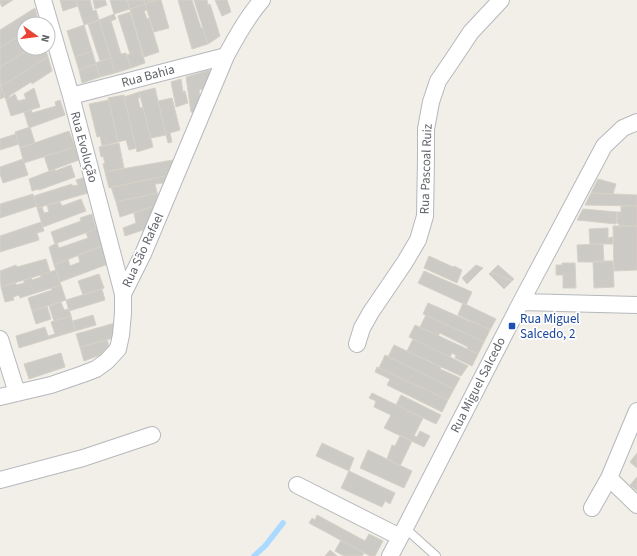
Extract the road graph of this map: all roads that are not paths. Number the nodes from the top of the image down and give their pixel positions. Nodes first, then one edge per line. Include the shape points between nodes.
1 (43, 0) edge
2 (262, 0) edge
3 (501, 0) edge
4 (226, 56) junction
5 (71, 96) junction
6 (637, 122) edge
7 (123, 294) junction
8 (521, 302) junction
9 (637, 305) edge
10 (0, 339) edge
11 (357, 344) dead end
12 (17, 393) junction
13 (0, 397) edge
14 (637, 411) edge
15 (152, 435) dead end
16 (609, 478) junction
17 (0, 480) edge
18 (297, 485) dead end
19 (637, 505) edge
20 (592, 508) dead end
21 (403, 532) junction
22 (390, 556) edge
23 (436, 556) edge

1 - 5 street, Rua Evolução
2 - 4 street, Rua São Rafael
3 - 11 street, Rua Pascoal Ruiz via 471,32 438,81 426,128 425,216 418,240 371,312
4 - 5 street, Rua Bahia
4 - 7 street, Rua São Rafael
5 - 7 street, Rua Evolução
6 - 8 street, Rua Miguel Salcedo via 622,128 604,146
7 - 12 street, Rua São Rafael via 118,349 107,361 84,374
8 - 9 street
8 - 21 street, Rua Miguel Salcedo
10 - 12 street
12 - 13 street, Rua São Rafael
14 - 16 street
15 - 17 street via 83,458
16 - 19 street
16 - 20 street
18 - 21 street
21 - 22 street, Rua Miguel Salcedo
21 - 23 lane

